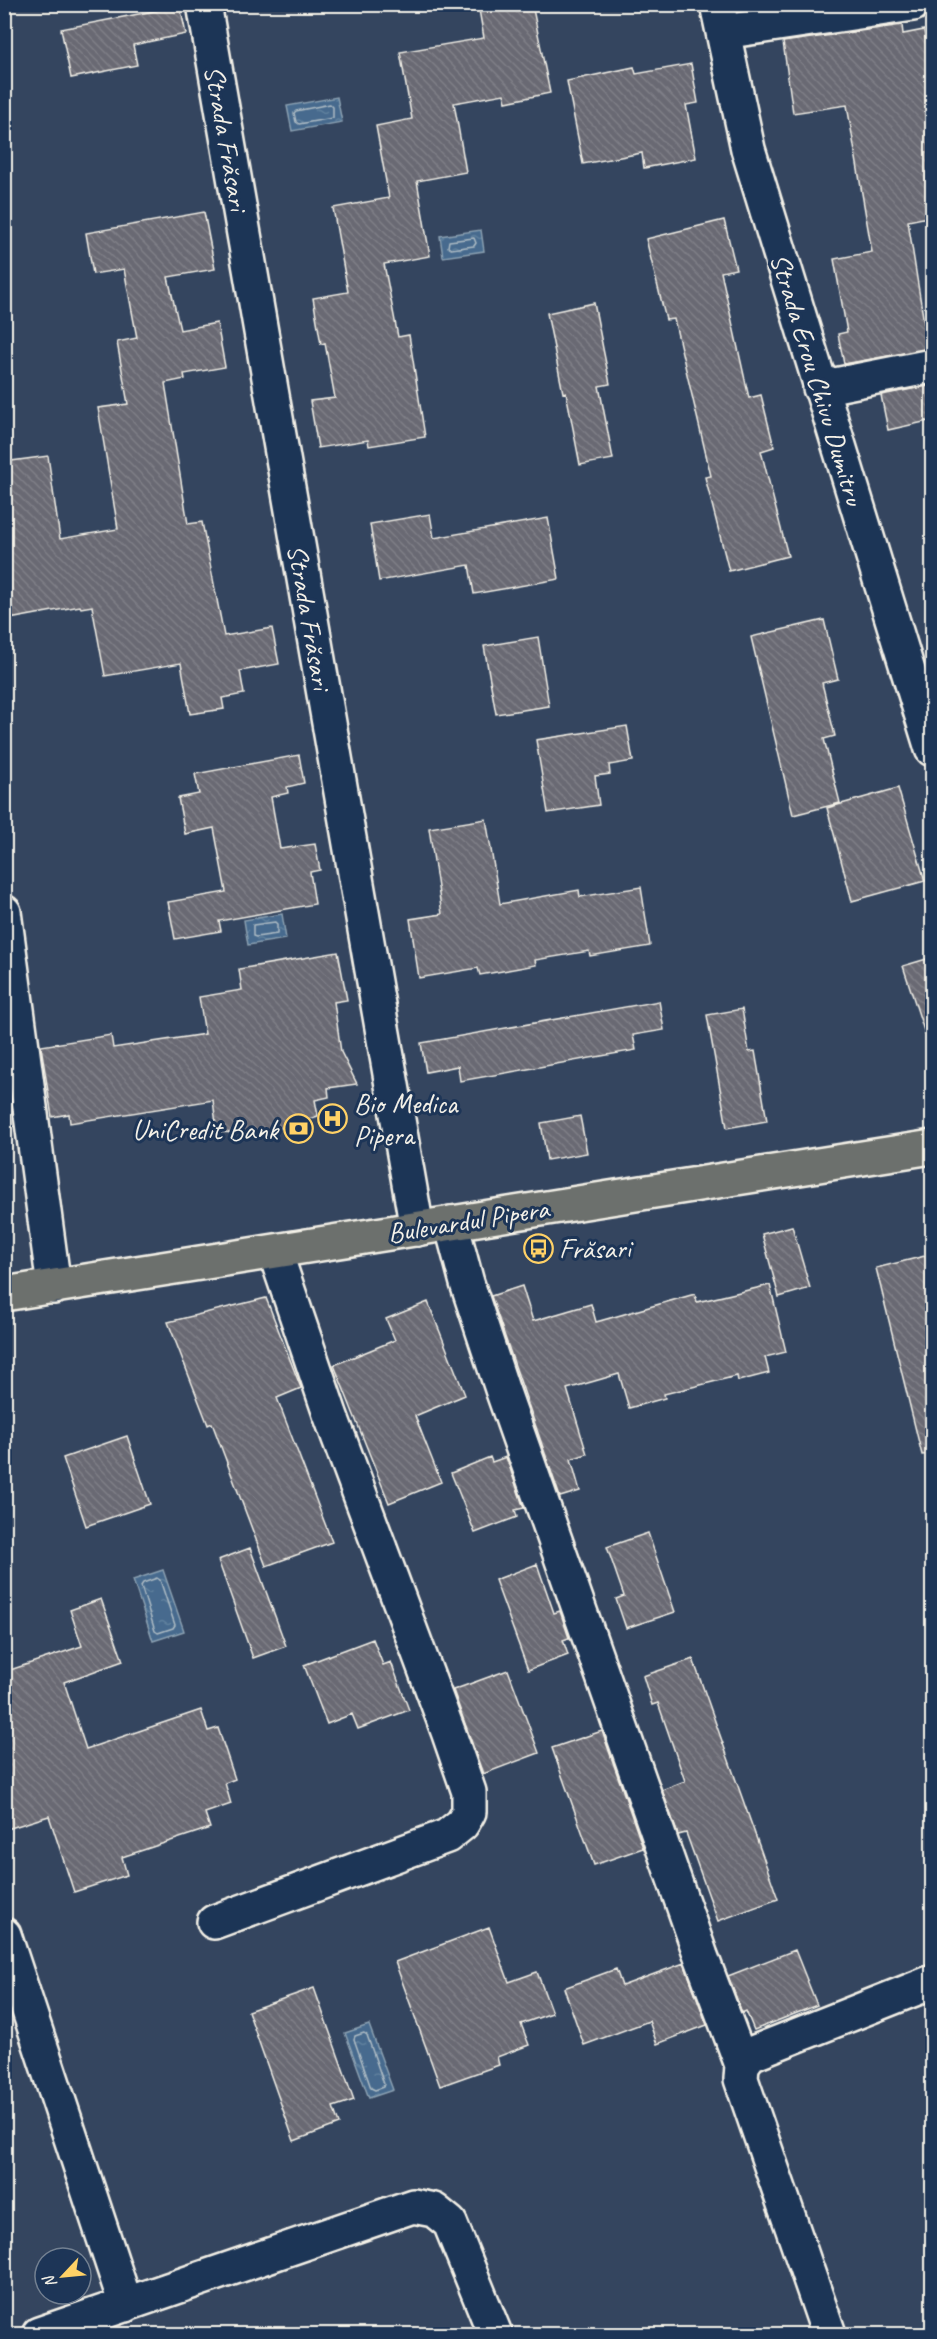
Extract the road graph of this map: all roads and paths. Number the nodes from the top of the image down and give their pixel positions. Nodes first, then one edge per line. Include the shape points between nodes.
1 (204, 4) edge
2 (913, 4) edge
3 (720, 18) edge
4 (933, 366) edge
5 (820, 388) junction
6 (933, 749) edge
7 (4, 912) edge
8 (933, 1147) edge
9 (452, 1223) junction
10 (417, 1229) junction
11 (275, 1251) junction
12 (54, 1287) junction
13 (4, 1294) edge
14 (214, 1922) dead end
15 (4, 1935) edge
16 (933, 1982) edge
17 (742, 2065) junction
18 (126, 2305) junction
19 (39, 2334) edge
20 (495, 2334) edge
21 (829, 2334) edge

1 - 10 street, Strada Frăsari
2 - 3 street
3 - 5 street, Strada Erou Chivu Dumitru via 748,149
4 - 5 street
5 - 6 street, Strada Erou Chivu Dumitru
7 - 12 street
8 - 9 main road, Bulevardul Pipera
9 - 10 main road, Bulevardul Pipera
9 - 17 street via 502,1389
10 - 11 main road, Bulevardul Pipera
11 - 12 main road, Bulevardul Pipera
11 - 14 street via 330,1414 449,1734 469,1792 469,1812 447,1836
12 - 13 main road, Bulevardul Pipera
15 - 18 street
16 - 17 street via 750,2054
17 - 21 street via 741,2079
18 - 19 street
18 - 20 street via 413,2206 434,2210 450,2223

